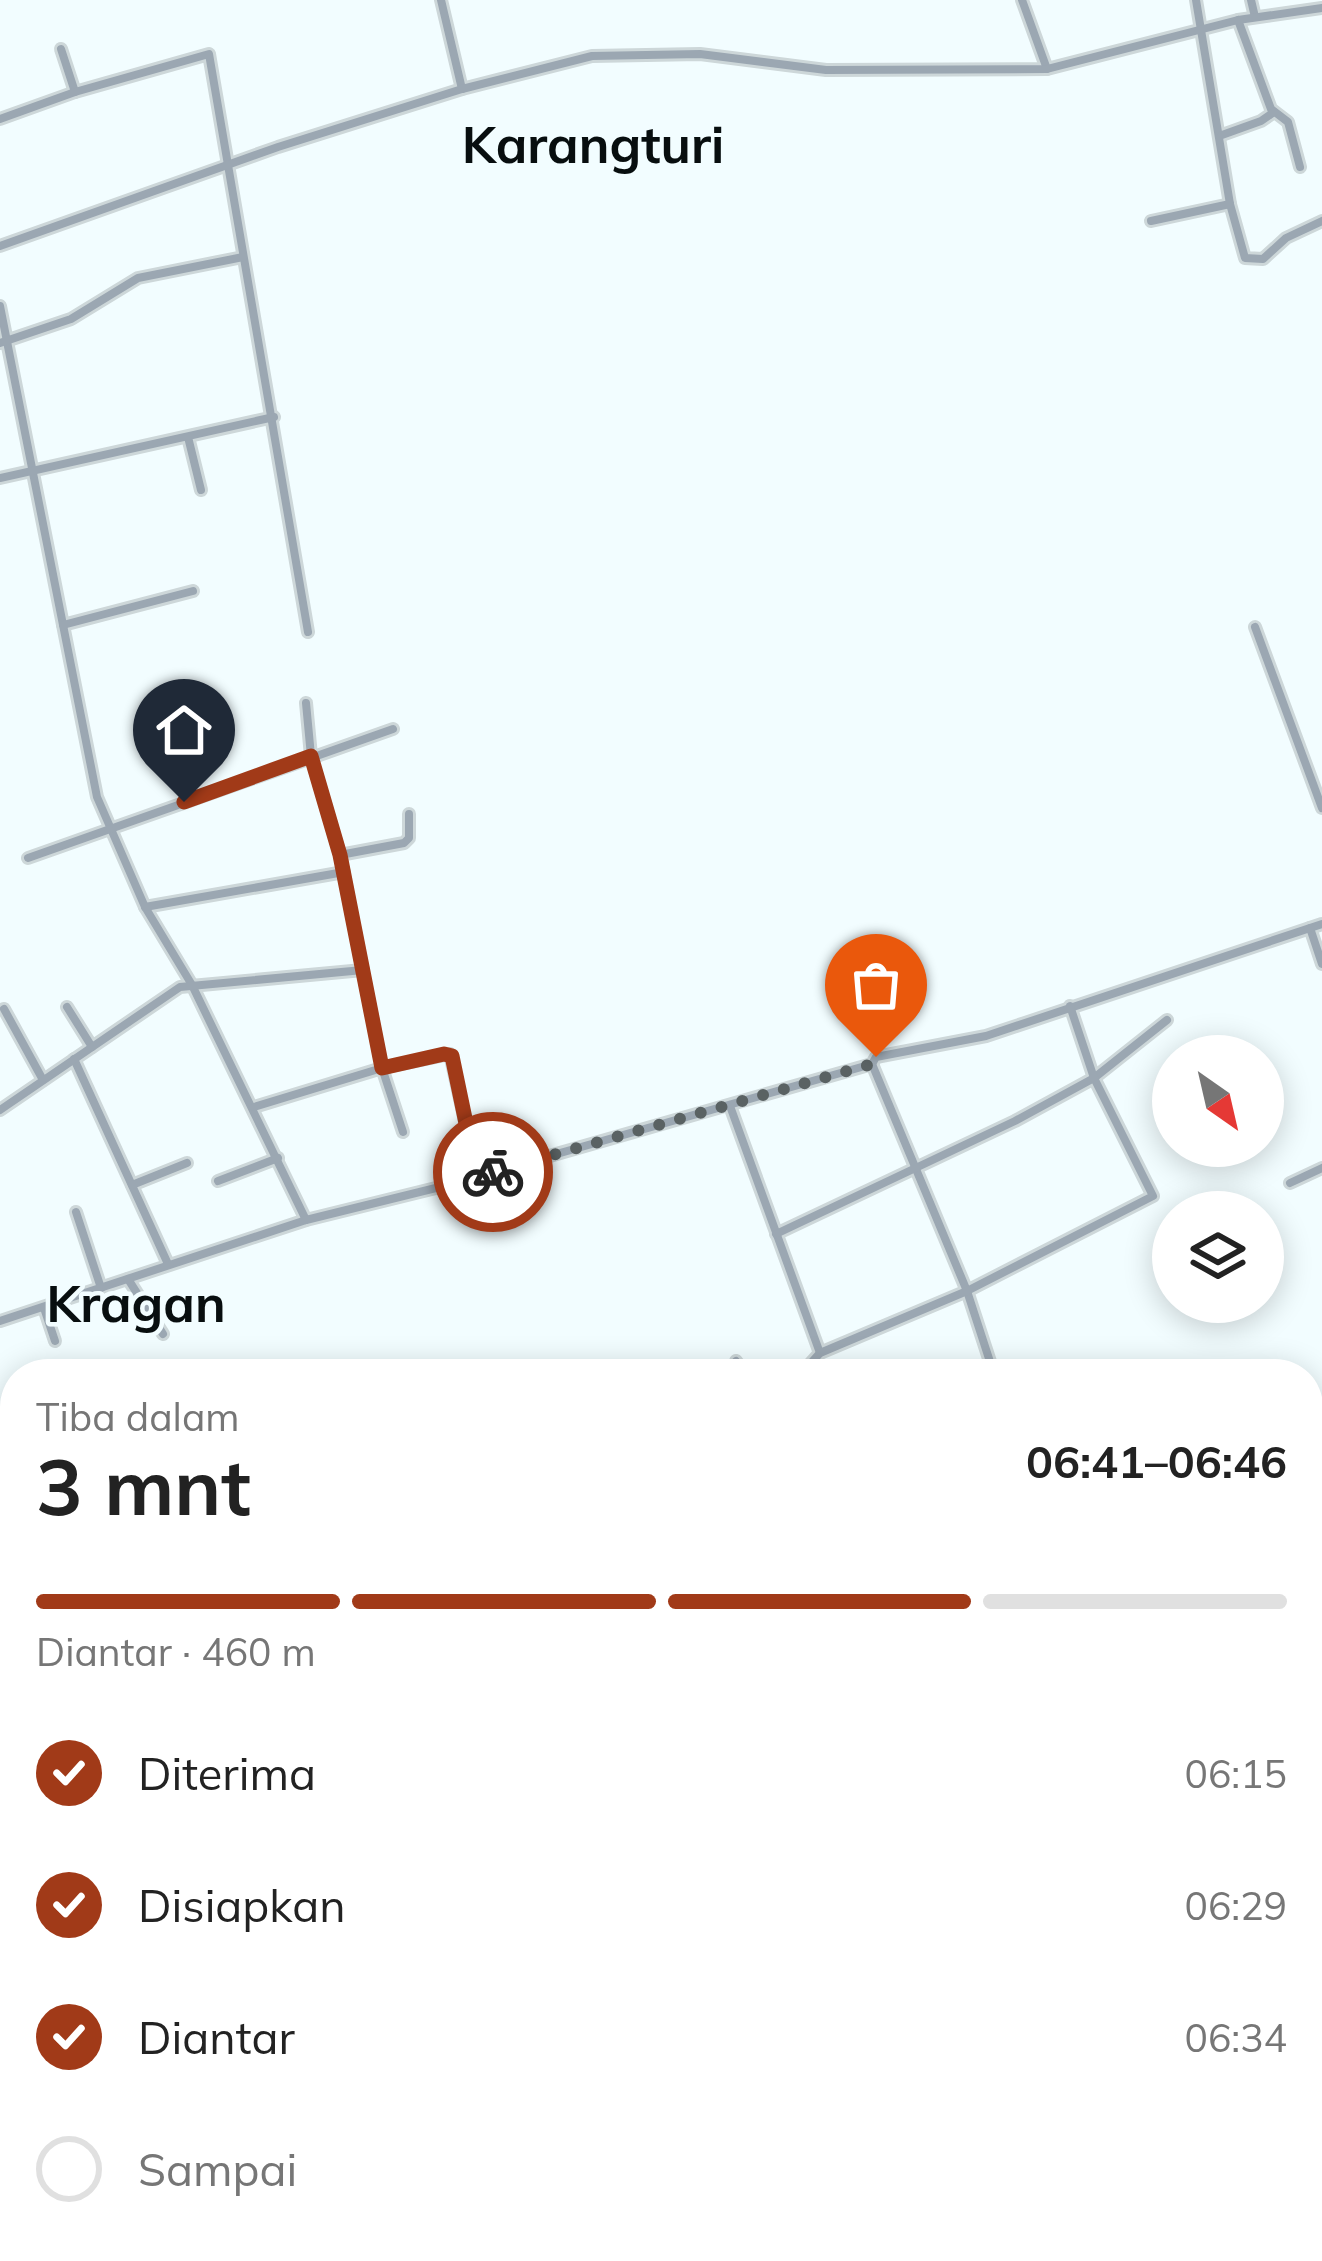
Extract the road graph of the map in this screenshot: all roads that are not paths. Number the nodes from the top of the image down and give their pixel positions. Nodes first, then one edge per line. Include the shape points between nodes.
1 (441, 0) edge
2 (1022, 0) edge
3 (1196, 0) edge
4 (1251, 0) edge
5 (1322, 8) edge
6 (1256, 17) junction
7 (1238, 20) junction
8 (1202, 29) junction
9 (61, 49) dead end
10 (1047, 69) junction
11 (462, 89) junction
12 (75, 92) junction
13 (1274, 112) junction
14 (0, 119) edge
15 (1222, 135) junction
16 (231, 165) junction
17 (1300, 167) dead end
18 (1230, 204) junction
19 (1150, 220) dead end
20 (1322, 221) edge
21 (0, 246) edge
22 (243, 257) junction
23 (0, 306) edge
24 (5, 341) edge
25 (274, 417) junction
26 (188, 437) junction
27 (35, 471) junction
28 (0, 478) edge
29 (201, 490) dead end
30 (193, 591) dead end
31 (63, 625) junction
32 (1256, 627) dead end
33 (308, 632) dead end
34 (306, 704) dead end
35 (393, 730) dead end
36 (311, 756) junction
37 (1322, 808) edge
38 (410, 814) dead end
39 (108, 829) junction
40 (340, 855) junction
41 (28, 859) dead end
42 (344, 872) junction
43 (145, 907) junction
44 (1322, 925) edge
45 (1310, 928) junction
46 (1322, 964) edge
47 (363, 970) junction
48 (192, 985) junction
49 (1070, 1006) junction
50 (67, 1007) dead end
51 (4, 1010) dead end
52 (1167, 1019) dead end
53 (92, 1047) junction
54 (74, 1059) junction
55 (872, 1064) junction
56 (382, 1068) junction
57 (1094, 1078) junction
58 (43, 1080) junction
59 (730, 1106) junction
60 (254, 1107) junction
61 (0, 1110) edge
62 (404, 1132) dead end
63 (278, 1158) junction
64 (187, 1163) dead end
65 (1322, 1168) edge
66 (913, 1169) junction
67 (477, 1176) junction
68 (218, 1180) dead end
69 (1290, 1183) dead end
70 (132, 1185) junction
71 (76, 1212) dead end
72 (306, 1220) junction
73 (776, 1234) junction
74 (168, 1264) junction
75 (128, 1279) junction
76 (101, 1288) junction
77 (967, 1291) junction
78 (44, 1308) junction
79 (0, 1321) edge
80 (163, 1334) dead end
81 (56, 1342) dead end
82 (820, 1353) junction
83 (815, 1359) edge
84 (985, 1359) edge

1 - 11 street
2 - 10 street
3 - 8 street
4 - 6 street
5 - 6 street
6 - 7 street
7 - 8 street
7 - 13 street
8 - 10 street
8 - 15 street
9 - 12 street
10 - 11 street via 826,70 700,54 592,56
11 - 16 street
12 - 14 street
12 - 16 street via 207,52
13 - 15 street
13 - 17 street via 1287,120
15 - 18 street
16 - 21 street
16 - 22 street
18 - 19 street
18 - 20 street via 1248,261
22 - 24 street via 138,278 71,319
22 - 25 street
23 - 24 street
24 - 27 street
25 - 26 street
25 - 33 street
26 - 27 street
26 - 29 street
27 - 28 street
27 - 31 street
30 - 31 street
31 - 39 street
32 - 37 street
34 - 36 street
35 - 36 street
36 - 39 street
36 - 40 street
38 - 40 street via 404,843
39 - 41 street
39 - 43 street
40 - 42 street
42 - 43 street
42 - 47 street
43 - 48 street
44 - 45 street
45 - 46 street
45 - 49 street
47 - 48 street
47 - 56 street
48 - 53 street
48 - 60 street
49 - 55 street
49 - 57 street
50 - 53 street
51 - 58 street
52 - 57 street
53 - 54 street
54 - 58 street
54 - 70 street
55 - 59 street
55 - 66 street
56 - 60 street
56 - 62 street
56 - 67 street via 452,1056
57 - 66 street
57 - 77 street via 1153,1196
58 - 61 street
59 - 67 street
59 - 73 street
60 - 63 street
63 - 68 street
63 - 72 street
64 - 70 street
65 - 69 street
66 - 73 street
66 - 77 street
67 - 72 street
70 - 74 street
71 - 76 street
72 - 74 street
73 - 82 street
74 - 75 street
75 - 76 street
75 - 80 street
76 - 78 street
77 - 82 street
77 - 84 street
78 - 79 street
78 - 81 street
82 - 83 street

